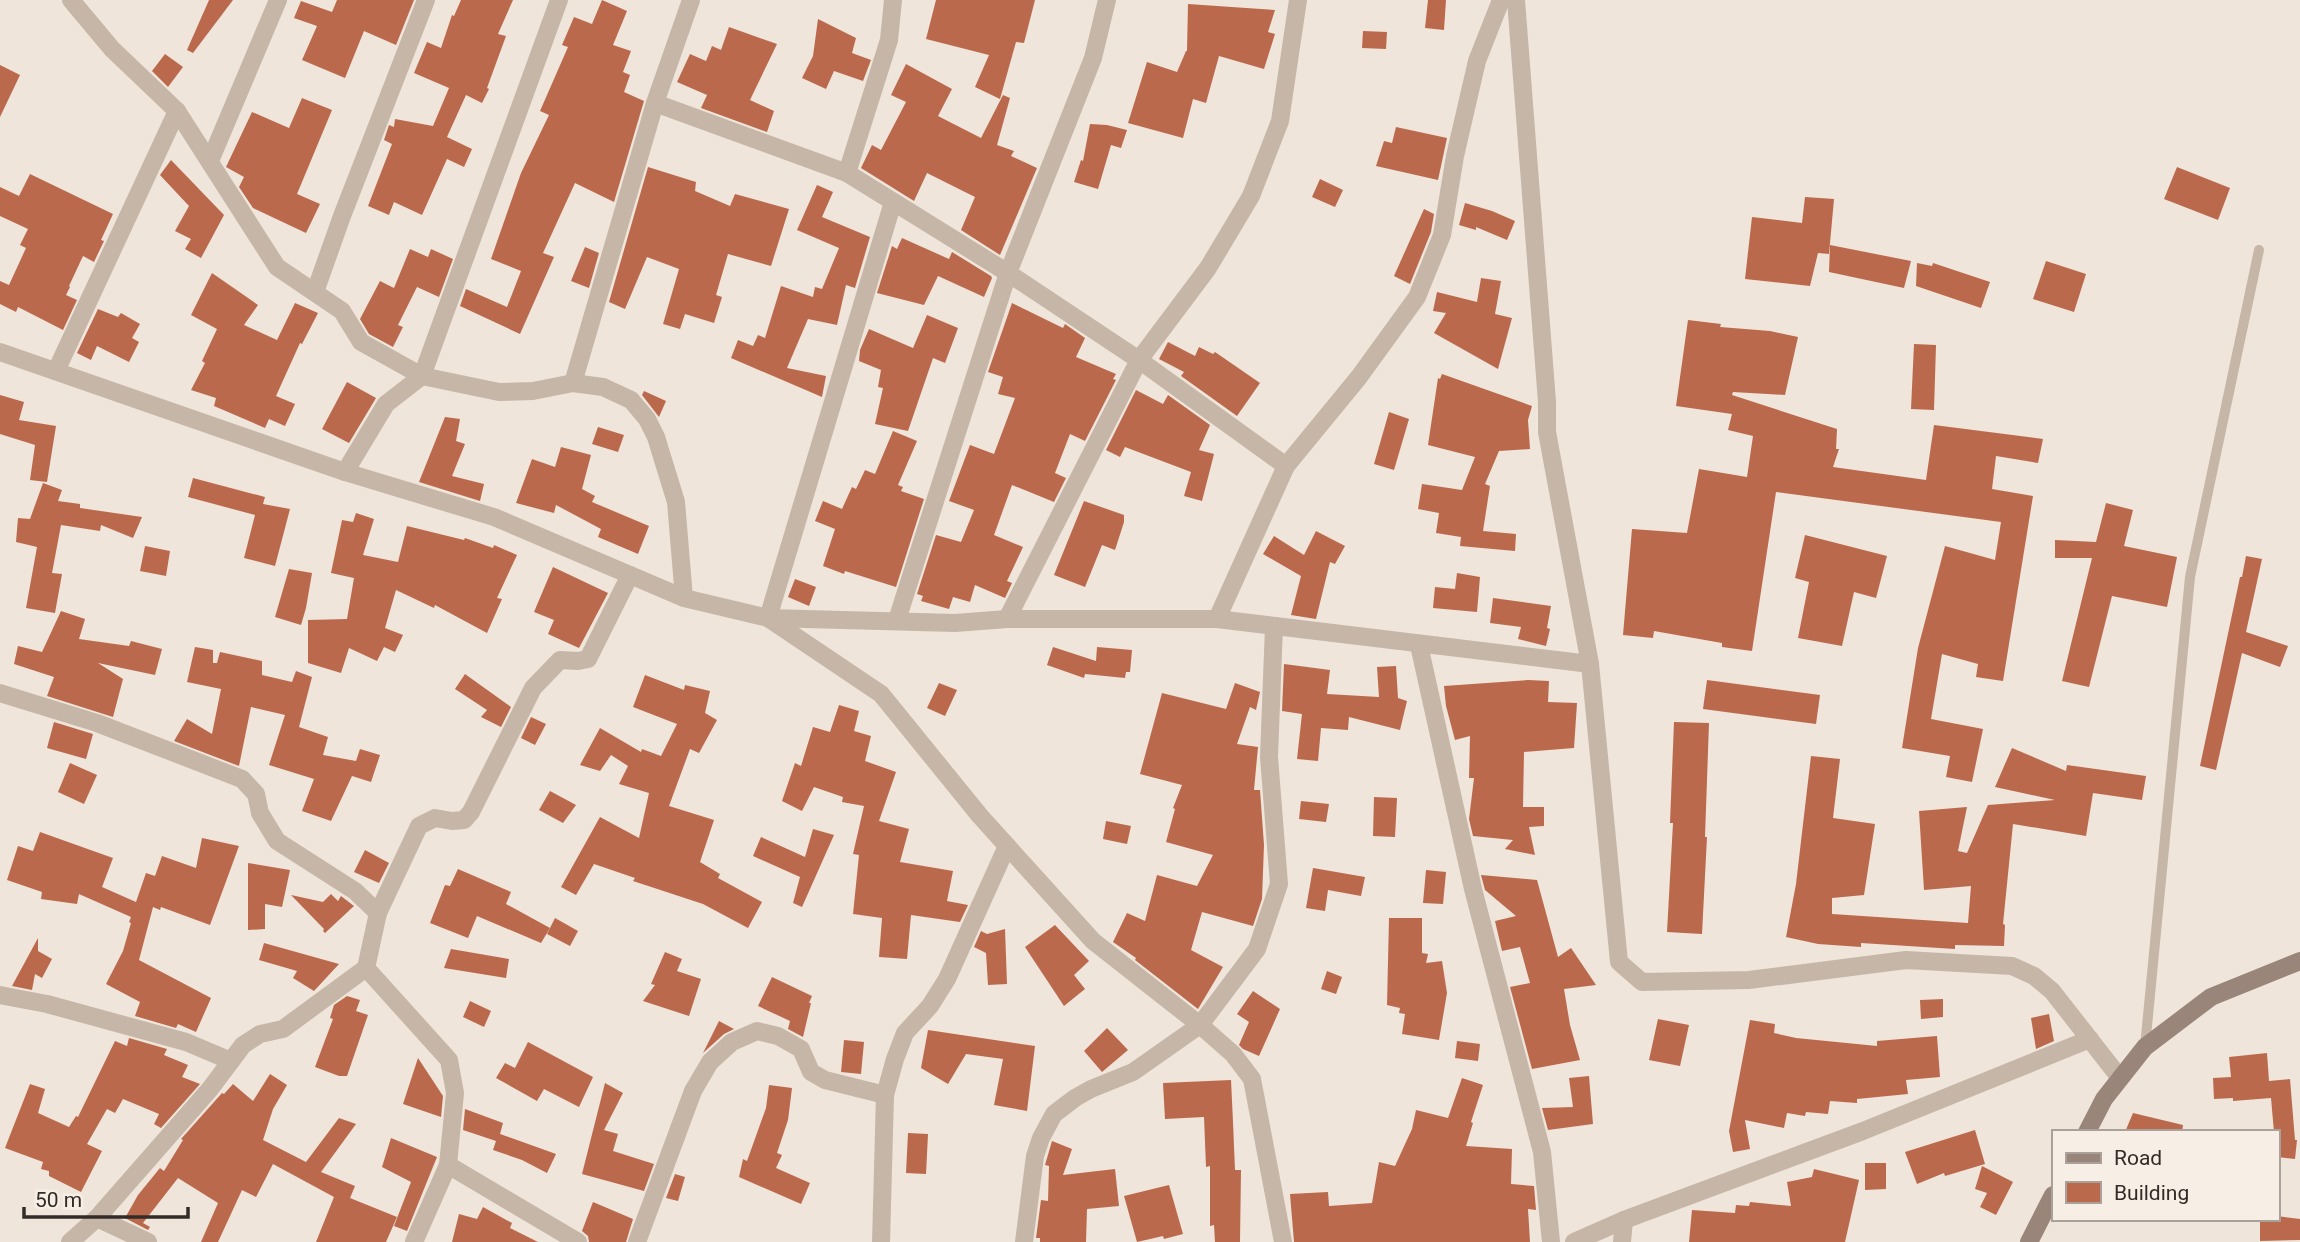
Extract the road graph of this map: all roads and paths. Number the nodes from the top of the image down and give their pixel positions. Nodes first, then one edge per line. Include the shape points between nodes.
1 (71, 0) edge
2 (278, 0) edge
3 (426, 0) edge
4 (559, 0) edge
5 (691, 0) edge
6 (893, 0) edge
7 (1107, 0) edge
8 (1298, 0) edge
9 (1501, 0) edge
10 (1516, 0) edge
11 (655, 103) junction
12 (177, 111) junction
13 (210, 161) junction
14 (847, 173) junction
15 (892, 202) junction
16 (2259, 250) dead end
17 (1008, 273) junction
18 (315, 292) junction
19 (0, 352) edge
20 (1139, 360) junction
21 (56, 371) junction
22 (422, 376) junction
23 (573, 383) junction
24 (1286, 466) junction
25 (345, 472) junction
26 (629, 575) junction
27 (684, 598) junction
28 (768, 618) junction
29 (1007, 619) junction
30 (1217, 619) junction
31 (897, 620) junction
32 (1274, 626) junction
33 (1419, 645) junction
34 (1590, 664) junction
35 (0, 693) edge
36 (1007, 846) junction
37 (378, 913) junction
38 (2300, 961) edge
39 (366, 968) junction
40 (0, 995) edge
41 (1200, 1025) junction
42 (2090, 1040) junction
43 (2145, 1047) junction
44 (231, 1061) junction
45 (2120, 1078) junction
46 (885, 1096) junction
47 (2088, 1130) edge
48 (448, 1165) junction
49 (2052, 1197) edge
50 (97, 1218) junction
51 (1624, 1220) junction
52 (70, 1242) edge
53 (148, 1242) edge
54 (414, 1242) edge
55 (578, 1242) edge
56 (637, 1242) edge
57 (881, 1242) edge
58 (1024, 1242) edge
59 (1283, 1242) edge
60 (1550, 1242) edge
61 (1574, 1242) edge
62 (1625, 1242) edge
63 (2029, 1242) edge

1 - 12 street via 112,49
2 - 13 street
3 - 18 street
4 - 22 street
5 - 11 street
6 - 14 street via 889,40
7 - 17 street via 1093,58
8 - 20 street via 1280,121 1251,196 1208,268
9 - 24 street via 1476,61 1441,235 1417,297
10 - 34 street via 1547,432
11 - 14 street
11 - 23 street
12 - 13 street
12 - 21 street
13 - 18 street via 278,267
14 - 15 street
15 - 17 street
15 - 28 street
16 - 43 lane via 2190,577
17 - 20 street
17 - 31 street
18 - 22 street via 342,312 361,342
19 - 21 street
20 - 24 street
20 - 29 street
21 - 25 street
22 - 23 street via 499,392
22 - 25 street via 386,404
23 - 27 street via 603,387 631,400 656,436 676,502
24 - 30 street
25 - 26 street via 494,517
26 - 27 street
26 - 37 street via 589,659 560,660 533,688 471,812 464,820 435,818 419,826
27 - 28 street
28 - 31 street
28 - 36 street via 881,694
29 - 30 street
29 - 31 street via 954,623
30 - 32 street
32 - 33 street
32 - 41 street via 1269,757 1279,884 1257,949
33 - 34 street
33 - 60 street via 1473,889 1542,1152
34 - 42 street via 1619,962 1642,982 1749,980 1906,960 2012,966 2052,991
35 - 37 street via 97,723 242,779 256,794 260,813 278,841 355,891
36 - 41 street via 1093,941
36 - 46 street via 947,979 905,1033
37 - 39 street
38 - 43 main road via 2211,997
39 - 44 street via 284,1028 260,1034 243,1045
39 - 48 street via 449,1060 455,1093
40 - 44 street via 186,1042
41 - 58 street via 1133,1072 1091,1089 1054,1114 1035,1156
41 - 59 street via 1233,1054 1252,1079
42 - 45 street
42 - 51 street
43 - 45 main road
44 - 50 street
45 - 47 main road
46 - 56 street via 825,1080 811,1072 801,1049 778,1036 757,1031 732,1042 710,1062 693,1091
46 - 57 street
48 - 54 street
48 - 55 street
49 - 63 main road
50 - 52 street
50 - 53 street
51 - 61 street
51 - 62 street

